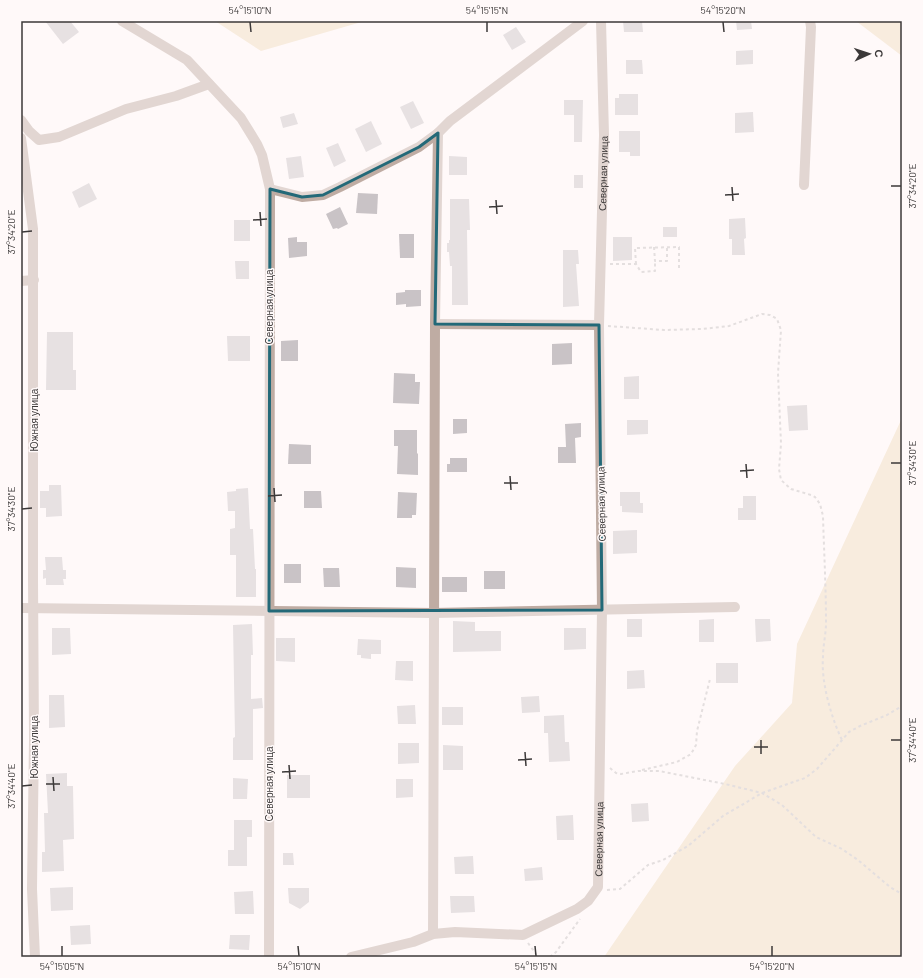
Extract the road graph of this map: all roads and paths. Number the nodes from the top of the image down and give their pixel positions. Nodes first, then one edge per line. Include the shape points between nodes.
1 (122, 21) edge
2 (584, 21) edge
3 (601, 21) edge
4 (810, 21) edge
5 (210, 84) junction
6 (21, 120) edge
7 (438, 133) junction
8 (21, 138) edge
9 (804, 185) dead end
10 (270, 189) junction
11 (667, 247) junction
12 (654, 248) junction
13 (655, 261) junction
14 (601, 264) junction
15 (636, 264) junction
16 (679, 271) dead end
17 (34, 280) junction
18 (21, 281) edge
19 (435, 324) junction
20 (599, 325) junction
21 (735, 607) dead end
22 (21, 608) edge
23 (33, 608) junction
24 (602, 610) junction
25 (269, 611) junction
26 (433, 613) junction
27 (710, 679) dead end
28 (902, 706) edge
29 (842, 740) junction
30 (599, 760) junction
31 (638, 771) junction
32 (762, 793) junction
33 (597, 890) junction
34 (902, 894) edge
35 (582, 914) dead end
36 (433, 934) junction
37 (523, 935) junction
38 (35, 957) edge
39 (269, 957) edge
40 (351, 957) edge
41 (536, 957) edge
42 (550, 957) edge

1 - 5 street, Северная улица via 187,60
2 - 7 street via 450,121
3 - 14 street, Северная улица via 604,135
4 - 9 street
5 - 6 street via 126,109 59,137 39,140
5 - 10 street, Северная улица via 241,118 253,136 262,155
7 - 10 street via 419,147 323,195 302,197
7 - 19 street
8 - 17 street, Южная улица via 34,229
10 - 25 street, Северная улица
11 - 12 path
11 - 13 path via 667,261
11 - 16 path via 679,247
12 - 13 path
12 - 15 path via 635,248
13 - 15 path via 655,272 641,272
14 - 15 path
14 - 20 street, Северная улица
17 - 18 street
17 - 23 street, Южная улица
19 - 20 street
19 - 26 street
20 - 24 street, Северная улица
20 - 29 path via 664,330 702,329 729,326 762,314 774,316 779,322 780,475 783,483 791,489 815,497 823,516 826,624 823,672 836,728
21 - 24 street
22 - 23 street
23 - 25 street
23 - 38 street, Южная улица via 32,889
24 - 26 street
24 - 30 street, Северная улица
25 - 26 street
25 - 39 street, Северная улица
26 - 36 street
27 - 31 path via 696,745 691,754 677,762
28 - 29 path via 849,732
29 - 32 path via 817,769 805,778
30 - 31 path via 616,773
30 - 33 street, Северная улица
31 - 32 path via 659,771
32 - 33 path via 723,816 688,846 648,865 620,889
32 - 34 path via 782,805 816,837 842,849
33 - 37 street, Северная улица via 577,909
35 - 42 path
36 - 37 street, Северная улица via 455,932
36 - 40 street, Северная улица
37 - 41 path

